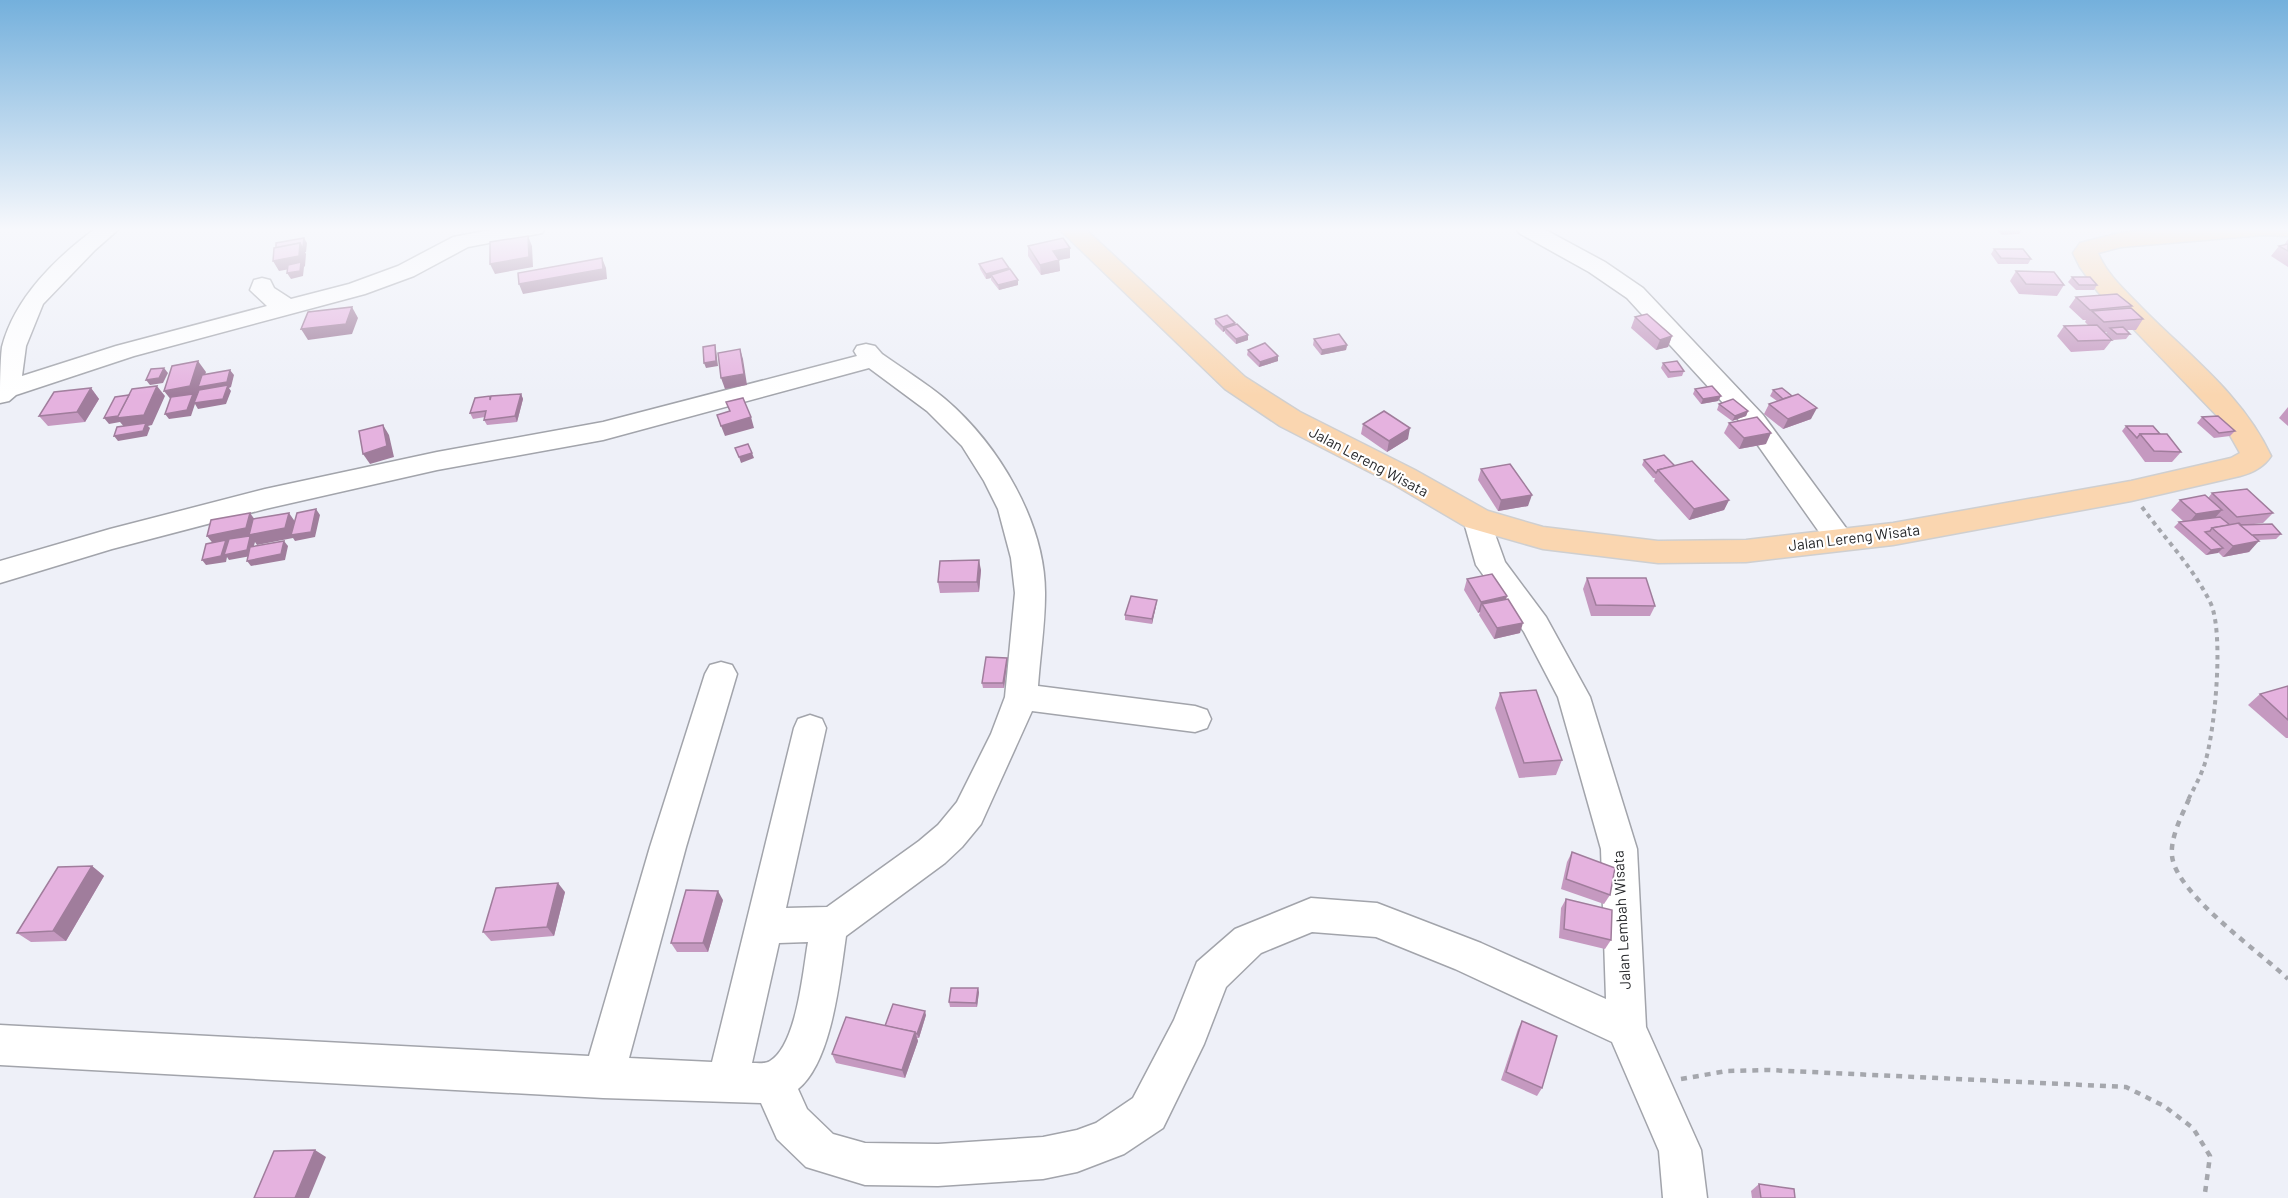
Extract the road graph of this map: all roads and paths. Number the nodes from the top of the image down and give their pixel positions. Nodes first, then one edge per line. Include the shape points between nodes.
1 (49, 284) edge
2 (371, 284) edge
3 (1129, 284) edge
4 (1622, 284) edge
5 (2107, 284) edge
6 (262, 285) dead end
7 (357, 289) junction
8 (287, 307) junction
9 (342, 315) edge
10 (191, 333) junction
11 (178, 363) edge
12 (3, 392) edge
13 (2131, 491) junction
14 (1477, 519) junction
15 (1839, 539) junction
16 (0, 572) edge
17 (721, 674) dead end
18 (1021, 697) junction
19 (1195, 719) dead end
20 (810, 728) dead end
21 (833, 924) junction
22 (765, 926) junction
23 (2288, 979) edge
24 (1626, 1028) junction
25 (0, 1045) edge
26 (603, 1078) junction
27 (776, 1081) junction
28 (727, 1083) junction
29 (1650, 1084) junction
30 (2205, 1193) dead end
31 (1685, 1198) edge

1 - 12 street via 32,302 14,346
2 - 7 street
3 - 14 main road, Jalan Lereng Wisata via 1235,384 1290,419
4 - 15 street via 1635,293 1754,421
5 - 13 main road, Jalan Lereng Wisata via 2225,406 2249,436 2256,456 2240,466
6 - 8 street via 272,299
7 - 8 street
7 - 9 street via 342,308
8 - 10 street
10 - 11 street
10 - 12 street via 82,363
13 - 15 main road, Jalan Lereng Wisata via 1893,534
13 - 23 path via 2191,572 2216,620 2219,669 2211,735 2203,768 2170,848 2172,860 2195,894 2228,928
14 - 15 main road, Jalan Lereng Wisata via 1543,538 1658,552 1746,551
14 - 24 street, Jalan Lembah Wisata via 1491,565 1535,624 1574,697 1619,849
16 - 18 street via 265,499 437,461 603,431 869,355 936,405 971,440 1012,509 1026,558 1030,593
17 - 26 street
18 - 19 street
18 - 21 street via 985,781 960,825 932,852
20 - 22 street
21 - 22 street
21 - 27 street via 802,1054
22 - 28 street
24 - 27 street via 1468,956 1377,920 1311,915 1248,941 1210,975 1190,1030 1148,1113 1108,1139 1077,1151 1043,1158 938,1165 865,1164 821,1152 792,1124 782,1106
24 - 29 street, Jalan Lembah Wisata
25 - 26 street
26 - 28 street
27 - 28 street
29 - 30 path via 1726,1071 1769,1070 2126,1087 2164,1106 2193,1128 2210,1156
29 - 31 street, Jalan Lembah Wisata via 1680,1150

